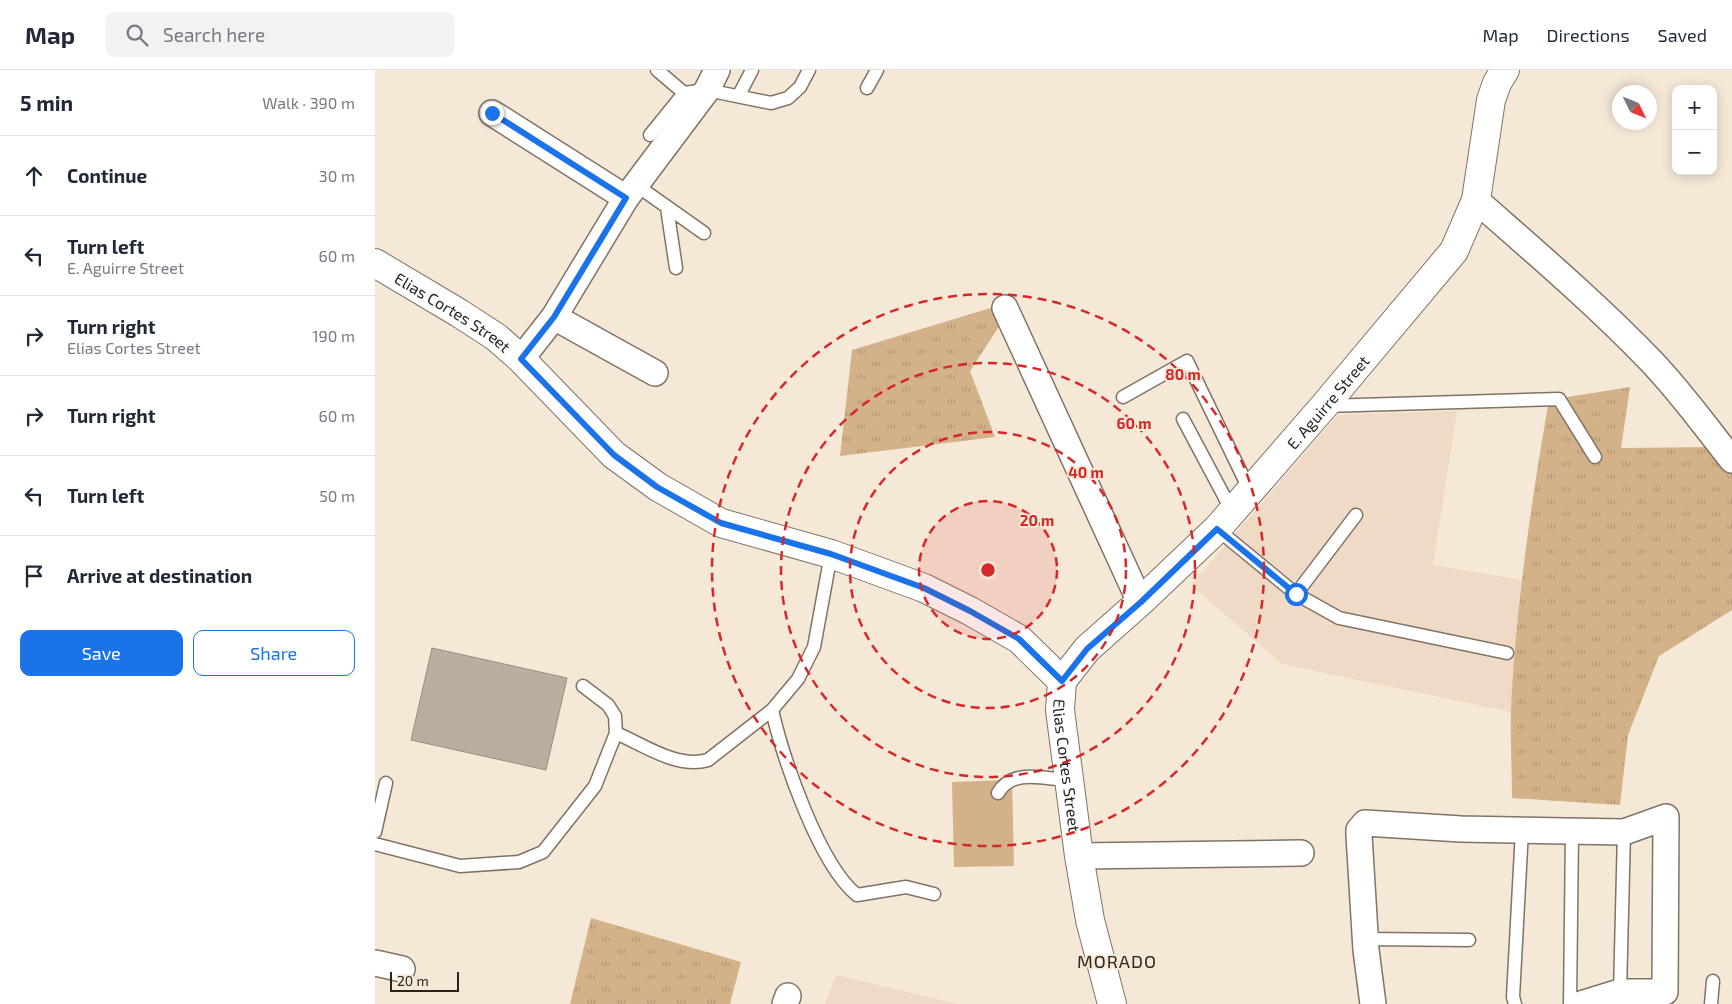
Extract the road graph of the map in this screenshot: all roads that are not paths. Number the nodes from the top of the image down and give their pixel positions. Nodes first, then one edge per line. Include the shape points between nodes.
1 (657, 70) edge
2 (752, 70) edge
3 (809, 70) edge
4 (877, 70) edge
5 (1505, 70) edge
6 (703, 84) edge
7 (867, 88) dead end
8 (739, 96) junction
9 (492, 113) dead end
10 (650, 135) dead end
11 (631, 192) junction
12 (1476, 200) junction
13 (667, 208) junction
14 (704, 233) dead end
15 (375, 263) edge
16 (676, 268) dead end
17 (1005, 308) dead end
18 (554, 317) junction
19 (521, 359) junction
20 (655, 373) dead end
21 (1123, 397) dead end
22 (1324, 406) junction
23 (1183, 419) dead end
24 (1595, 457) dead end
25 (1732, 460) edge
26 (1250, 491) junction
27 (1356, 515) dead end
28 (1224, 520) junction
29 (831, 554) junction
30 (1296, 594) junction
31 (1141, 602) junction
32 (1507, 653) dead end
33 (1062, 681) junction
34 (583, 686) dead end
35 (772, 710) junction
36 (616, 733) junction
37 (1068, 780) junction
38 (386, 783) dead end
39 (998, 793) dead end
40 (1521, 830) junction
41 (375, 832) edge
42 (1572, 832) junction
43 (1624, 832) junction
44 (375, 844) edge
45 (1301, 852) dead end
46 (1079, 856) junction
47 (934, 894) dead end
48 (1366, 939) junction
49 (1469, 940) dead end
50 (375, 963) edge
51 (402, 969) dead end
52 (1713, 981) dead end
53 (1620, 992) junction
54 (1112, 1004) edge
55 (1373, 1004) edge
56 (1515, 1004) edge
57 (1570, 1004) edge
58 (1581, 1004) edge
59 (1711, 1004) edge

1 - 6 lane
2 - 8 lane
3 - 8 lane via 800,87 788,98 771,103
4 - 7 lane
5 - 12 street, E. Aguirre Street via 1491,100
6 - 8 lane
6 - 10 lane
6 - 11 street
9 - 11 street
11 - 13 lane
11 - 18 street
12 - 22 street, E. Aguirre Street via 1453,251
12 - 25 street via 1588,299 1651,361
13 - 14 lane
13 - 16 lane
15 - 19 street, Elias Cortes Street via 496,337
17 - 31 street
18 - 19 street
18 - 20 street
19 - 29 street, Elias Cortes Street via 614,455 657,487 721,523
21 - 26 lane via 1187,361
22 - 24 lane via 1559,399
22 - 26 street, E. Aguirre Street
23 - 28 lane
26 - 28 street, E. Aguirre Street
27 - 30 lane
28 - 30 lane
28 - 31 street, E. Aguirre Street
29 - 33 street, Elias Cortes Street via 924,588 970,611 1019,639
29 - 35 lane via 814,647 798,679
30 - 32 lane via 1339,618
31 - 33 street, E. Aguirre Street via 1087,649
33 - 37 street, Elias Cortes Street via 1060,710
34 - 36 lane via 607,705 615,716
35 - 36 lane via 708,760 695,764 682,762
35 - 47 lane via 779,742 817,837 845,885 857,895 905,887
36 - 44 lane via 595,786 543,852 532,859 460,866
37 - 39 lane via 1018,776 1003,785
37 - 46 street, Elias Cortes Street
38 - 41 lane
40 - 42 street
40 - 48 street via 1365,823 1359,835
40 - 56 lane
42 - 43 street
42 - 57 lane
43 - 53 lane
43 - 53 street via 1666,816 1665,992
45 - 46 street
46 - 54 street, Elias Cortes Street via 1090,920
48 - 49 lane
48 - 55 street
50 - 51 street
52 - 59 lane
53 - 58 street

